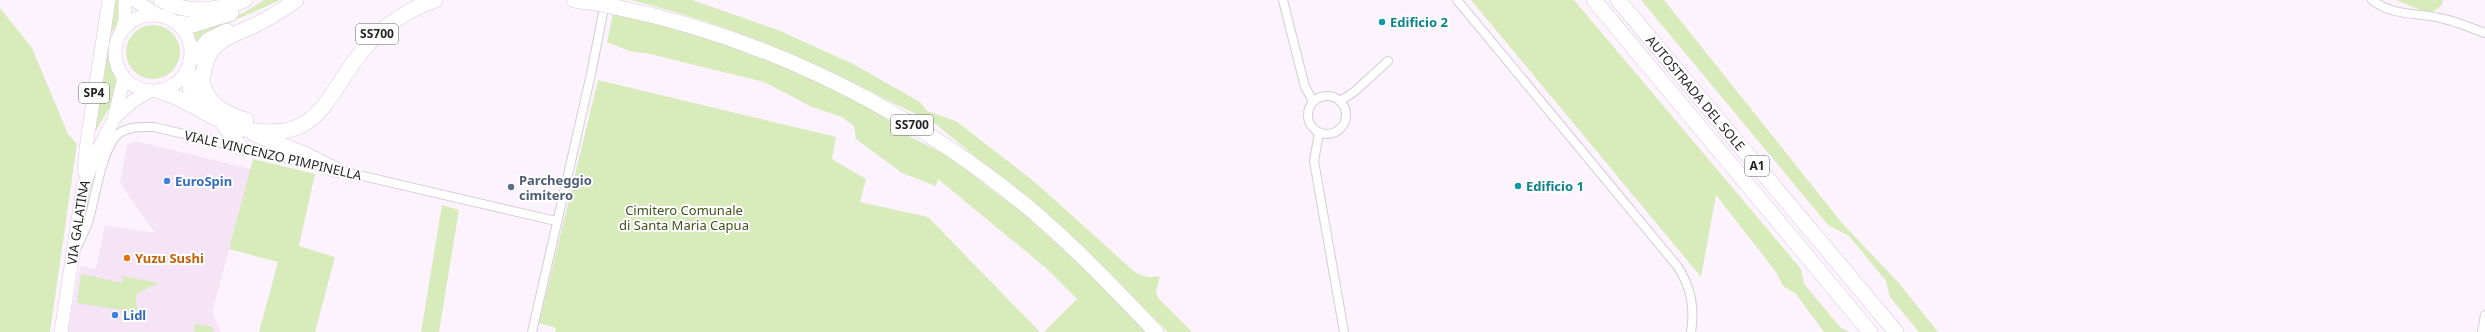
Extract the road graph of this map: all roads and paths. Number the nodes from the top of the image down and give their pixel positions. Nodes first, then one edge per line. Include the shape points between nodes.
1 (109, 0) edge
2 (125, 0) edge
3 (134, 0) edge
4 (161, 0) edge
5 (245, 0) edge
6 (252, 0) edge
7 (296, 0) edge
8 (435, 0) edge
9 (574, 0) edge
10 (1283, 0) edge
11 (1457, 0) edge
12 (1594, 0) edge
13 (1618, 0) edge
14 (2372, 0) edge
15 (605, 3) edge
16 (158, 15) junction
17 (264, 21) junction
18 (178, 23) junction
19 (122, 31) junction
20 (2485, 33) edge
21 (1388, 61) dead end
22 (190, 64) junction
23 (124, 77) junction
24 (337, 88) junction
25 (154, 91) junction
26 (1340, 101) junction
27 (1313, 102) junction
28 (199, 109) junction
29 (114, 119) junction
30 (229, 125) junction
31 (1319, 134) junction
32 (241, 148) junction
33 (336, 170) junction
34 (83, 187) junction
35 (556, 221) junction
36 (72, 256) junction
37 (2485, 315) edge
38 (61, 332) edge
39 (532, 332) edge
40 (1156, 332) edge
41 (1344, 332) edge
42 (1691, 332) edge
43 (1870, 332) edge
44 (1896, 332) edge
45 (2482, 332) edge

1 - 34 main road, SP4 via 87,141
2 - 19 main road
3 - 16 main road
4 - 5 highway via 174,6 212,10
6 - 18 highway via 241,9 217,19 193,25
7 - 17 highway
8 - 24 highway, SS700 via 415,7 378,34 356,59
9 - 15 highway, SS700
10 - 27 street via 1305,87
11 - 42 street via 1678,267 1686,279 1694,306
12 - 43 highway, AUTOSTRADA DEL SOLE / A1
13 - 44 highway, AUTOSTRADA DEL SOLE / A1
14 - 20 street via 2403,14 2443,18
15 - 35 street
15 - 40 highway, SS700 via 714,33 760,49 877,103 951,149 1005,189 1064,242
16 - 18 main road
16 - 19 main road via 138,18
17 - 22 highway via 222,33 208,40
17 - 24 highway via 224,40 213,49 206,62 203,83 206,95 217,107 246,120 279,124 294,121 307,114
18 - 22 main road via 190,40
19 - 23 main road via 115,51 116,62
21 - 26 street via 1354,92
22 - 25 main road via 176,83
22 - 28 highway via 191,94
23 - 25 main road via 136,86
23 - 29 main road, SP4
24 - 30 highway, SS700 via 317,115 303,125 273,132
25 - 28 highway, SS700 via 174,95
25 - 29 main road, SP4 via 133,101
26 - 27 street via 1323,96
26 - 31 street via 1346,113 1343,126 1332,134
27 - 31 street via 1307,112 1307,119
28 - 30 highway, SS700
29 - 34 main road, VIA GALATINA / SP4
30 - 32 highway
30 - 33 highway via 304,154
31 - 41 street via 1314,161
32 - 33 street, VIALE VINCENZO PIMPINELLA
32 - 36 street, VIALE VINCENZO PIMPINELLA via 154,127 137,127 121,132 111,144 98,179 87,225
33 - 35 street, VIALE VINCENZO PIMPINELLA
34 - 36 main road, VIA GALATINA / SP4
35 - 39 street
36 - 38 main road, VIA GALATINA / SP4
37 - 45 street

